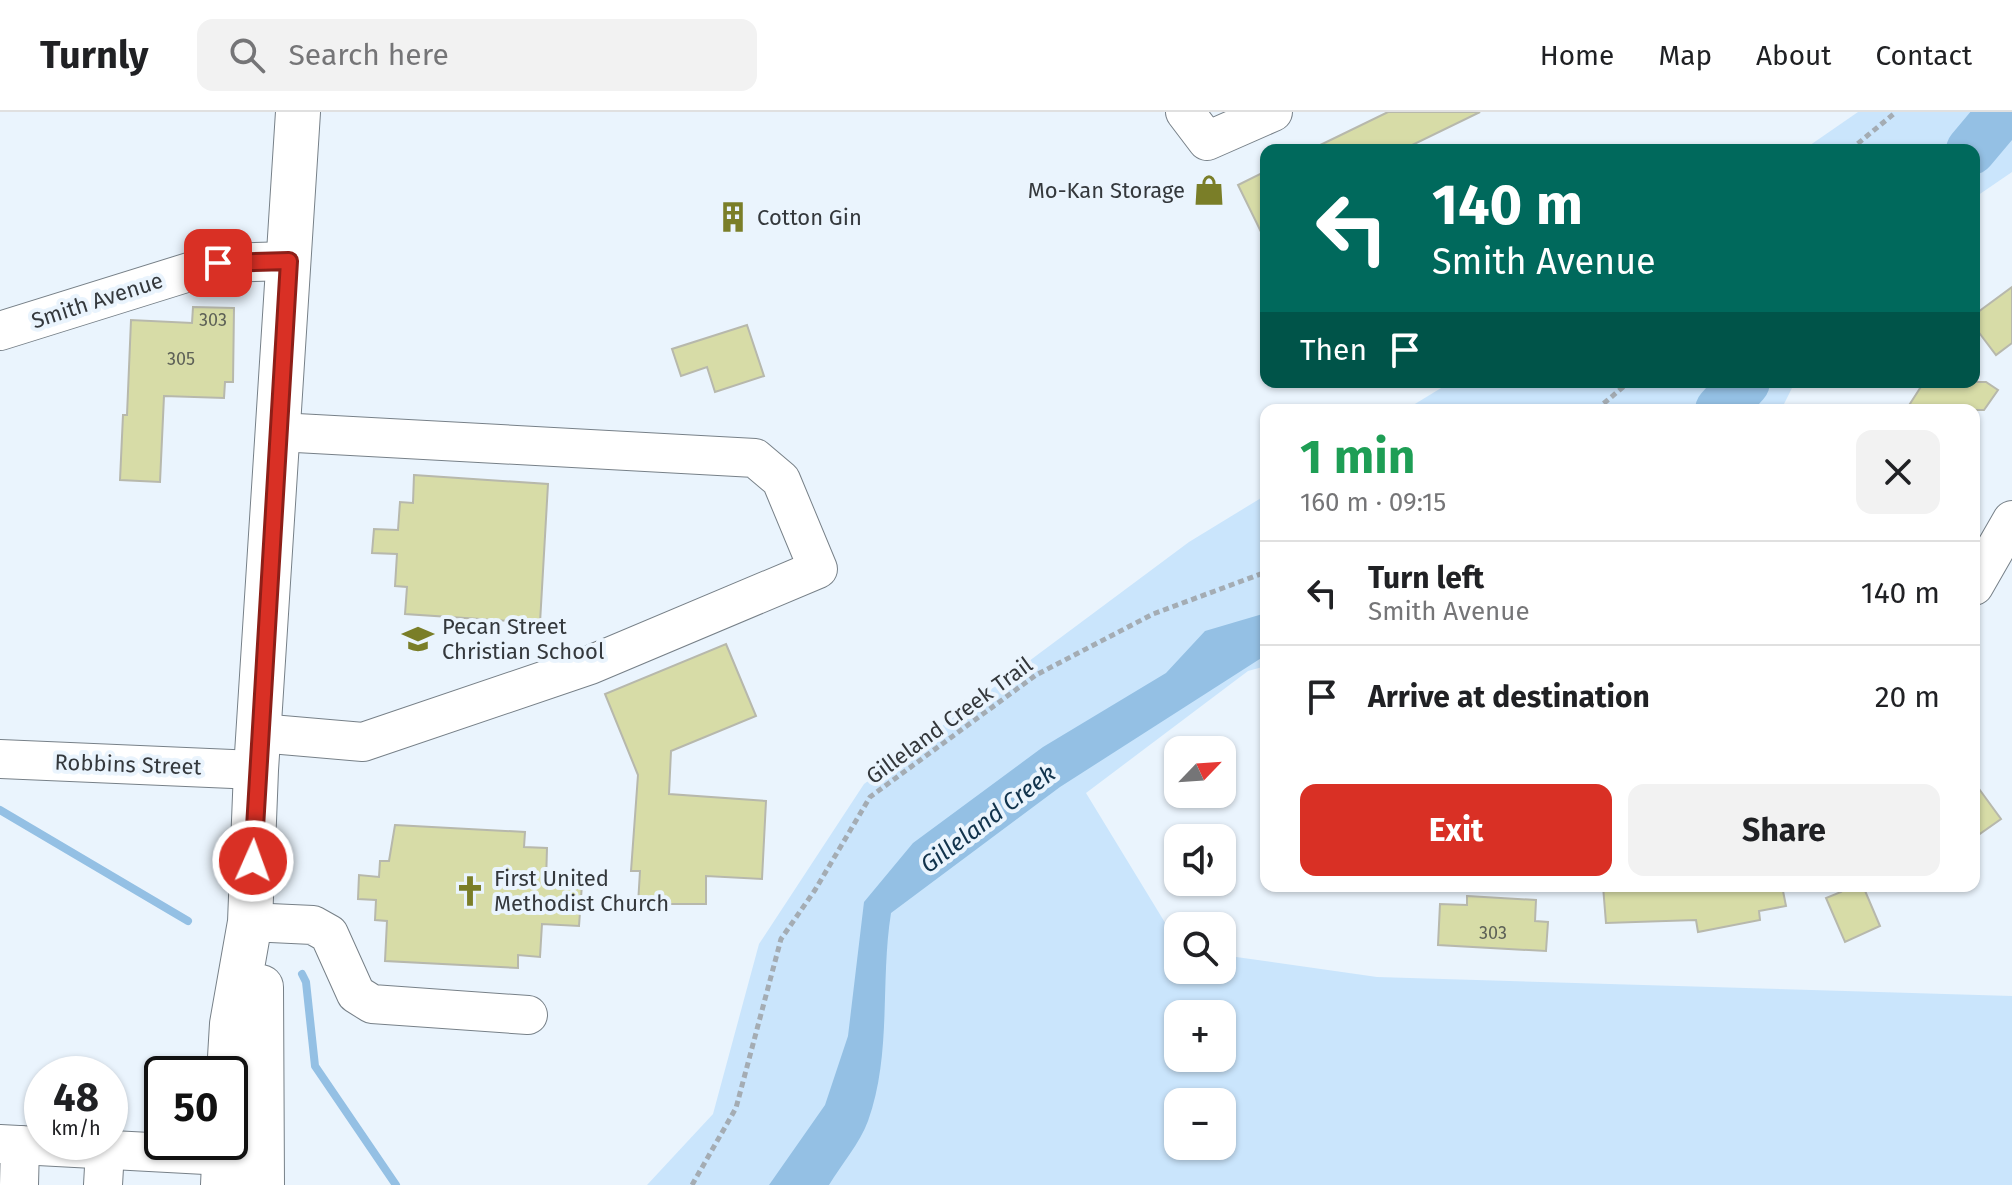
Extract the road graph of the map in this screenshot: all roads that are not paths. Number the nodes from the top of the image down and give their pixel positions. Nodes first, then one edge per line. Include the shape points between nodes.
1 (298, 112) edge
2 (1185, 112) edge
3 (1273, 112) edge
4 (289, 261) junction
5 (0, 331) edge
6 (278, 432) junction
7 (2007, 540) edge
8 (1980, 578) edge
9 (257, 751) junction
10 (0, 759) edge
11 (250, 922) junction
12 (528, 1015) dead end
13 (230, 1056) edge
14 (10, 1145) edge
15 (224, 1161) edge
16 (104, 1168) edge
17 (19, 1185) edge
18 (262, 1185) edge

1 - 4 main road
2 - 3 street via 1207,141
4 - 5 street, Smith Avenue via 218,263
4 - 6 main road
6 - 9 main road
6 - 9 street, Robbins Street via 755,458 781,480 818,569 590,665 363,742
7 - 8 street
9 - 10 street, Robbins Street
9 - 11 main road
11 - 12 street via 313,925 329,934 356,994 372,1004
11 - 13 main road
11 - 18 main road via 261,976
14 - 16 street
14 - 17 street
15 - 16 street

